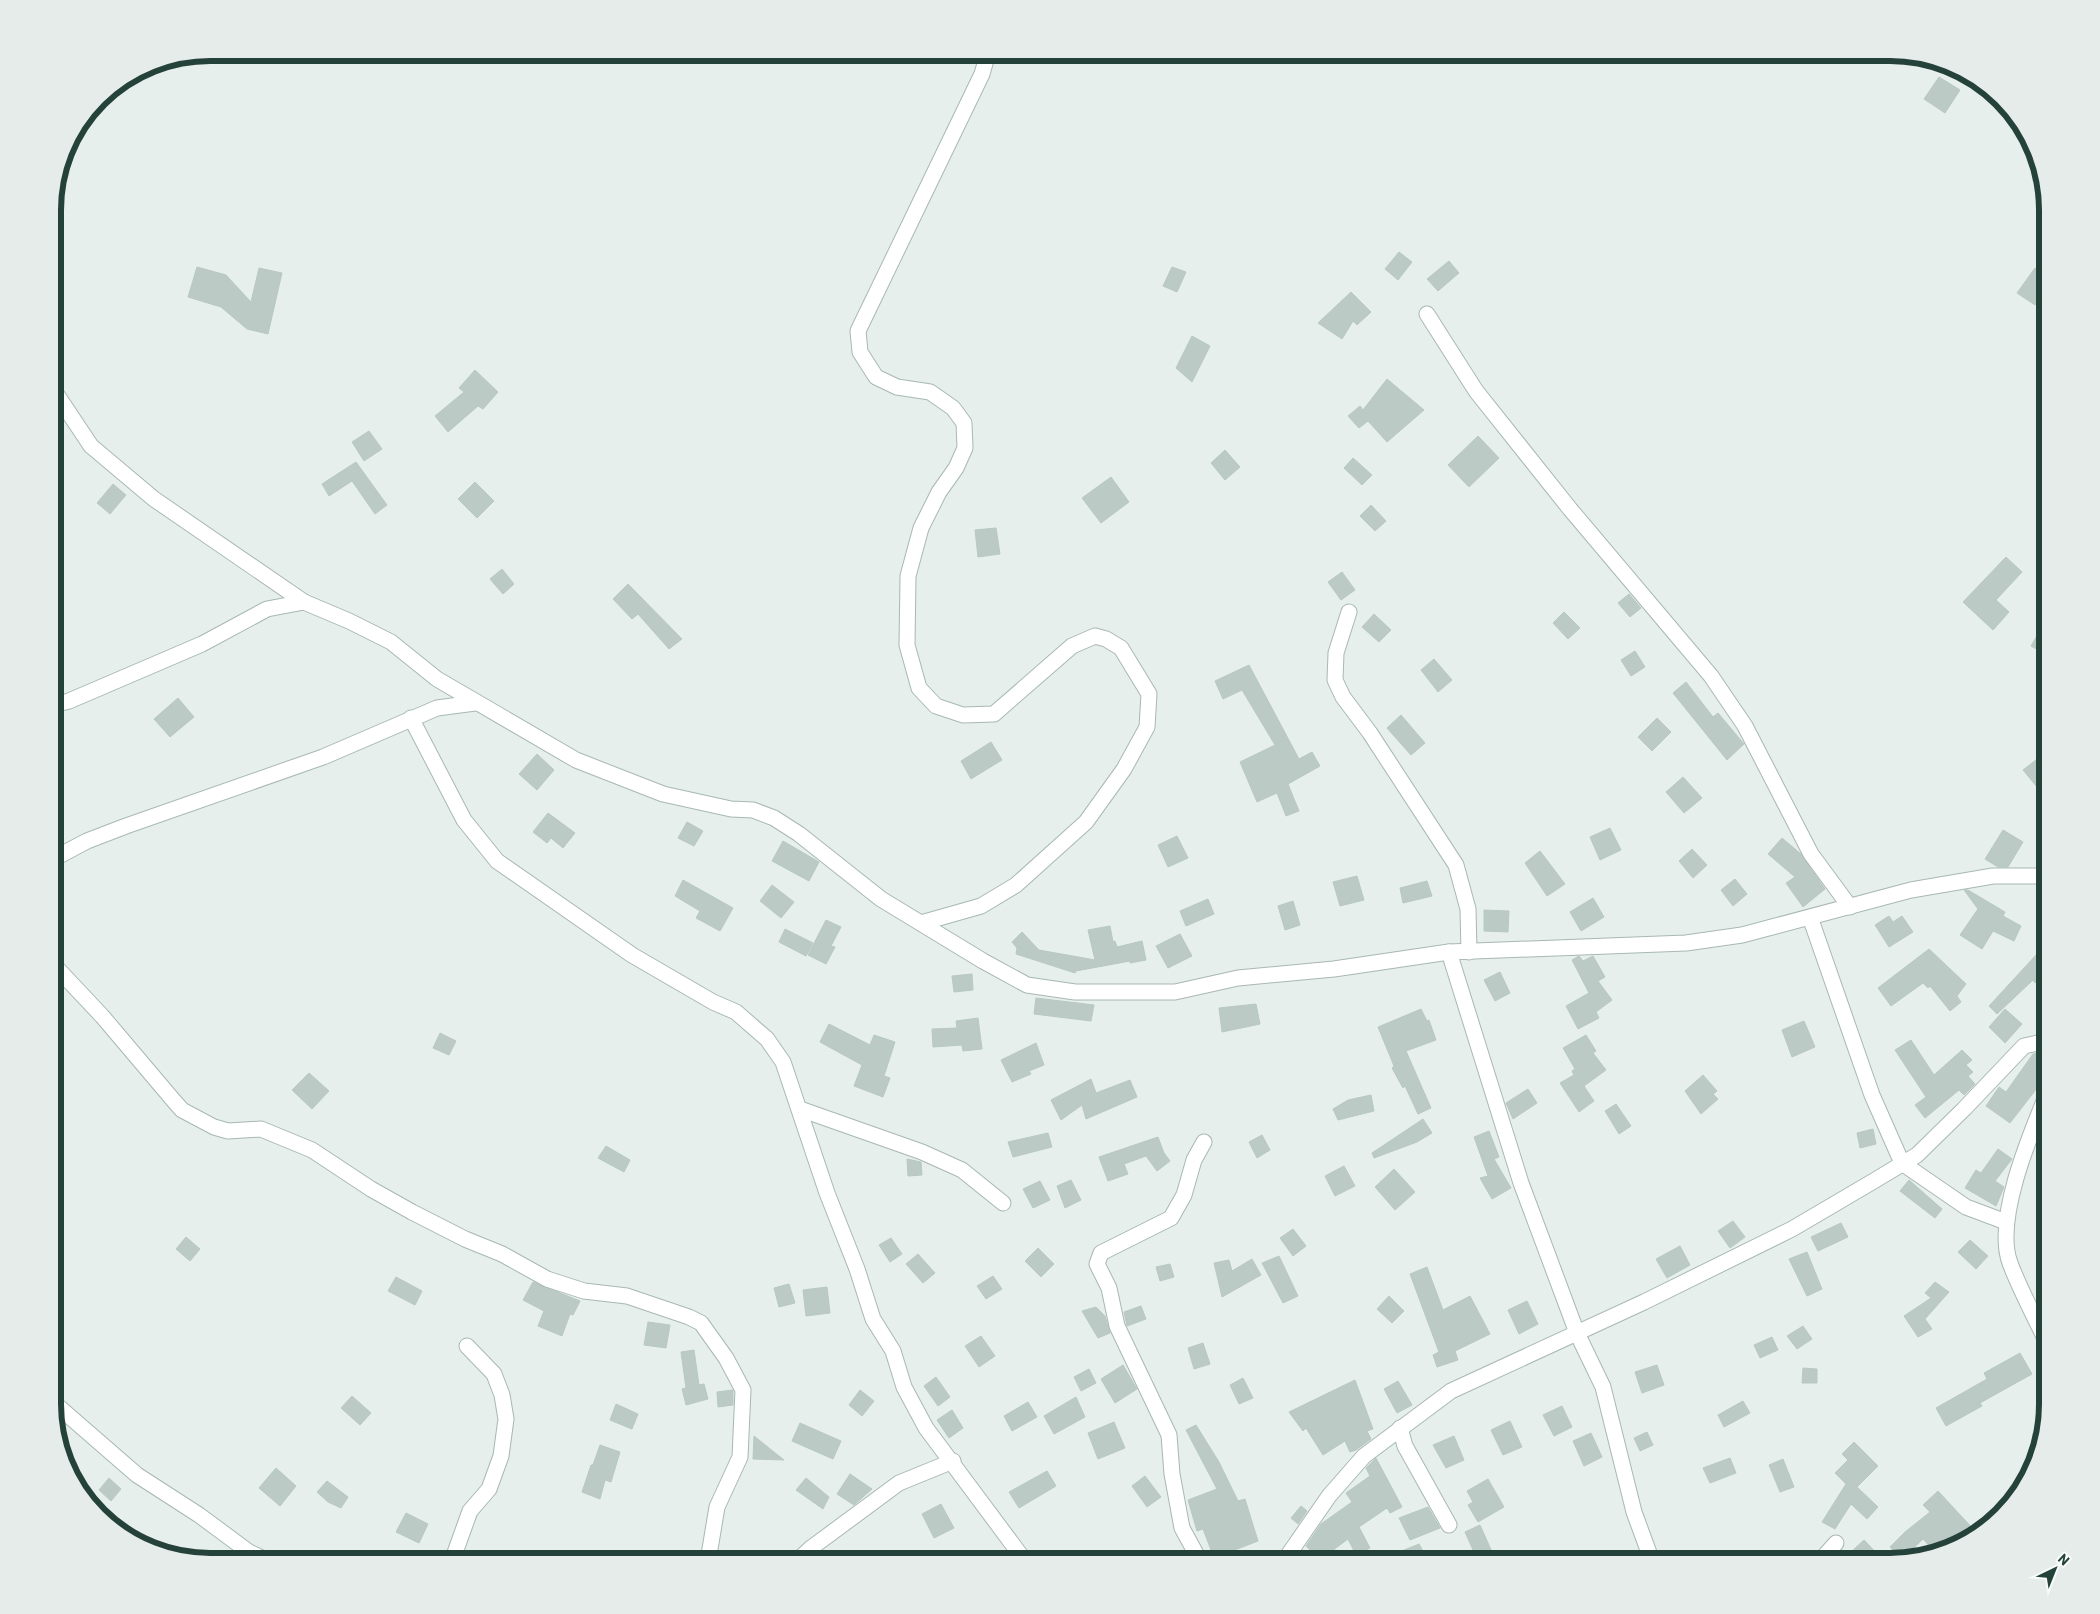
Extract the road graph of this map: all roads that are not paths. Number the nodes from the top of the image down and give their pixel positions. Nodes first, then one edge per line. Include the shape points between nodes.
1 (986, 61) edge
2 (1427, 314) dead end
3 (62, 402) edge
4 (304, 602) junction
5 (1349, 612) dead end
6 (62, 702) edge
7 (475, 703) junction
8 (411, 718) junction
9 (62, 854) edge
10 (2039, 876) edge
11 (1850, 907) junction
12 (1810, 917) junction
13 (921, 923) junction
14 (1449, 952) junction
15 (1469, 952) junction
16 (62, 974) edge
17 (2039, 1043) edge
18 (800, 1110) junction
19 (2039, 1114) edge
20 (1204, 1142) dead end
21 (1902, 1163) junction
22 (1003, 1203) dead end
23 (2006, 1222) junction
24 (2039, 1324) edge
25 (1576, 1333) junction
26 (467, 1346) dead end
27 (62, 1410) edge
28 (1400, 1428) junction
29 (953, 1461) junction
30 (1449, 1525) dead end
31 (1836, 1543) dead end
32 (251, 1553) edge
33 (455, 1553) edge
34 (710, 1553) edge
35 (806, 1553) edge
36 (1019, 1553) edge
37 (1195, 1553) edge
38 (1290, 1553) edge
39 (1649, 1553) edge
40 (1828, 1553) edge

1 - 13 street via 858,331 860,352 876,377 897,386 930,392 953,408 964,423 965,448 922,528 908,576 907,645 919,688 936,706 963,715 994,714 1072,646 1095,636 1106,639 1121,648 1149,694 1147,727 1124,769 1086,822 1016,885 981,906
2 - 11 street via 1476,391 1570,509 1711,676 1745,726 1811,854
3 - 4 street via 91,446 154,500
4 - 6 street via 267,609 202,644
4 - 7 street via 391,642 437,679
5 - 15 street via 1336,653 1335,680 1342,697 1376,741 1456,865 1468,909
7 - 8 street via 437,708
7 - 13 street via 576,760 646,787 710,805 753,810 774,818 881,899
8 - 9 street via 323,757 87,841
8 - 18 street via 464,820 498,861 632,956 736,1012 767,1039 783,1062
10 - 11 street via 1992,876 1911,890
11 - 12 street
12 - 15 street via 1742,935 1686,943
12 - 21 street via 1872,1095
13 - 14 street via 1027,984 1075,992 1175,992 1238,978
14 - 15 street
14 - 25 street via 1521,1183
16 - 34 street via 174,1101 198,1120 228,1131 261,1129 312,1150 412,1212 466,1240 502,1254 547,1280 584,1291 627,1296 701,1322 743,1390 740,1457 718,1507
17 - 21 street via 2024,1046 1964,1110
18 - 22 street via 922,1152 962,1170
18 - 29 street via 873,1319 894,1351 904,1387 926,1428
19 - 23 street via 2027,1141
20 - 37 street via 1194,1160 1184,1195 1171,1218 1101,1253 1097,1264 1109,1288 1117,1326 1168,1435 1182,1528
21 - 23 street via 1966,1207
21 - 25 street via 1792,1229
23 - 24 street via 2009,1262
25 - 28 street via 1452,1391 1410,1424
25 - 39 street via 1603,1387 1634,1512
26 - 33 street via 494,1374 506,1419 501,1456 489,1489 470,1510
27 - 32 street via 137,1474
28 - 30 street via 1405,1446
28 - 38 street via 1364,1456 1329,1496
29 - 35 street via 899,1483
29 - 36 street
31 - 40 street

